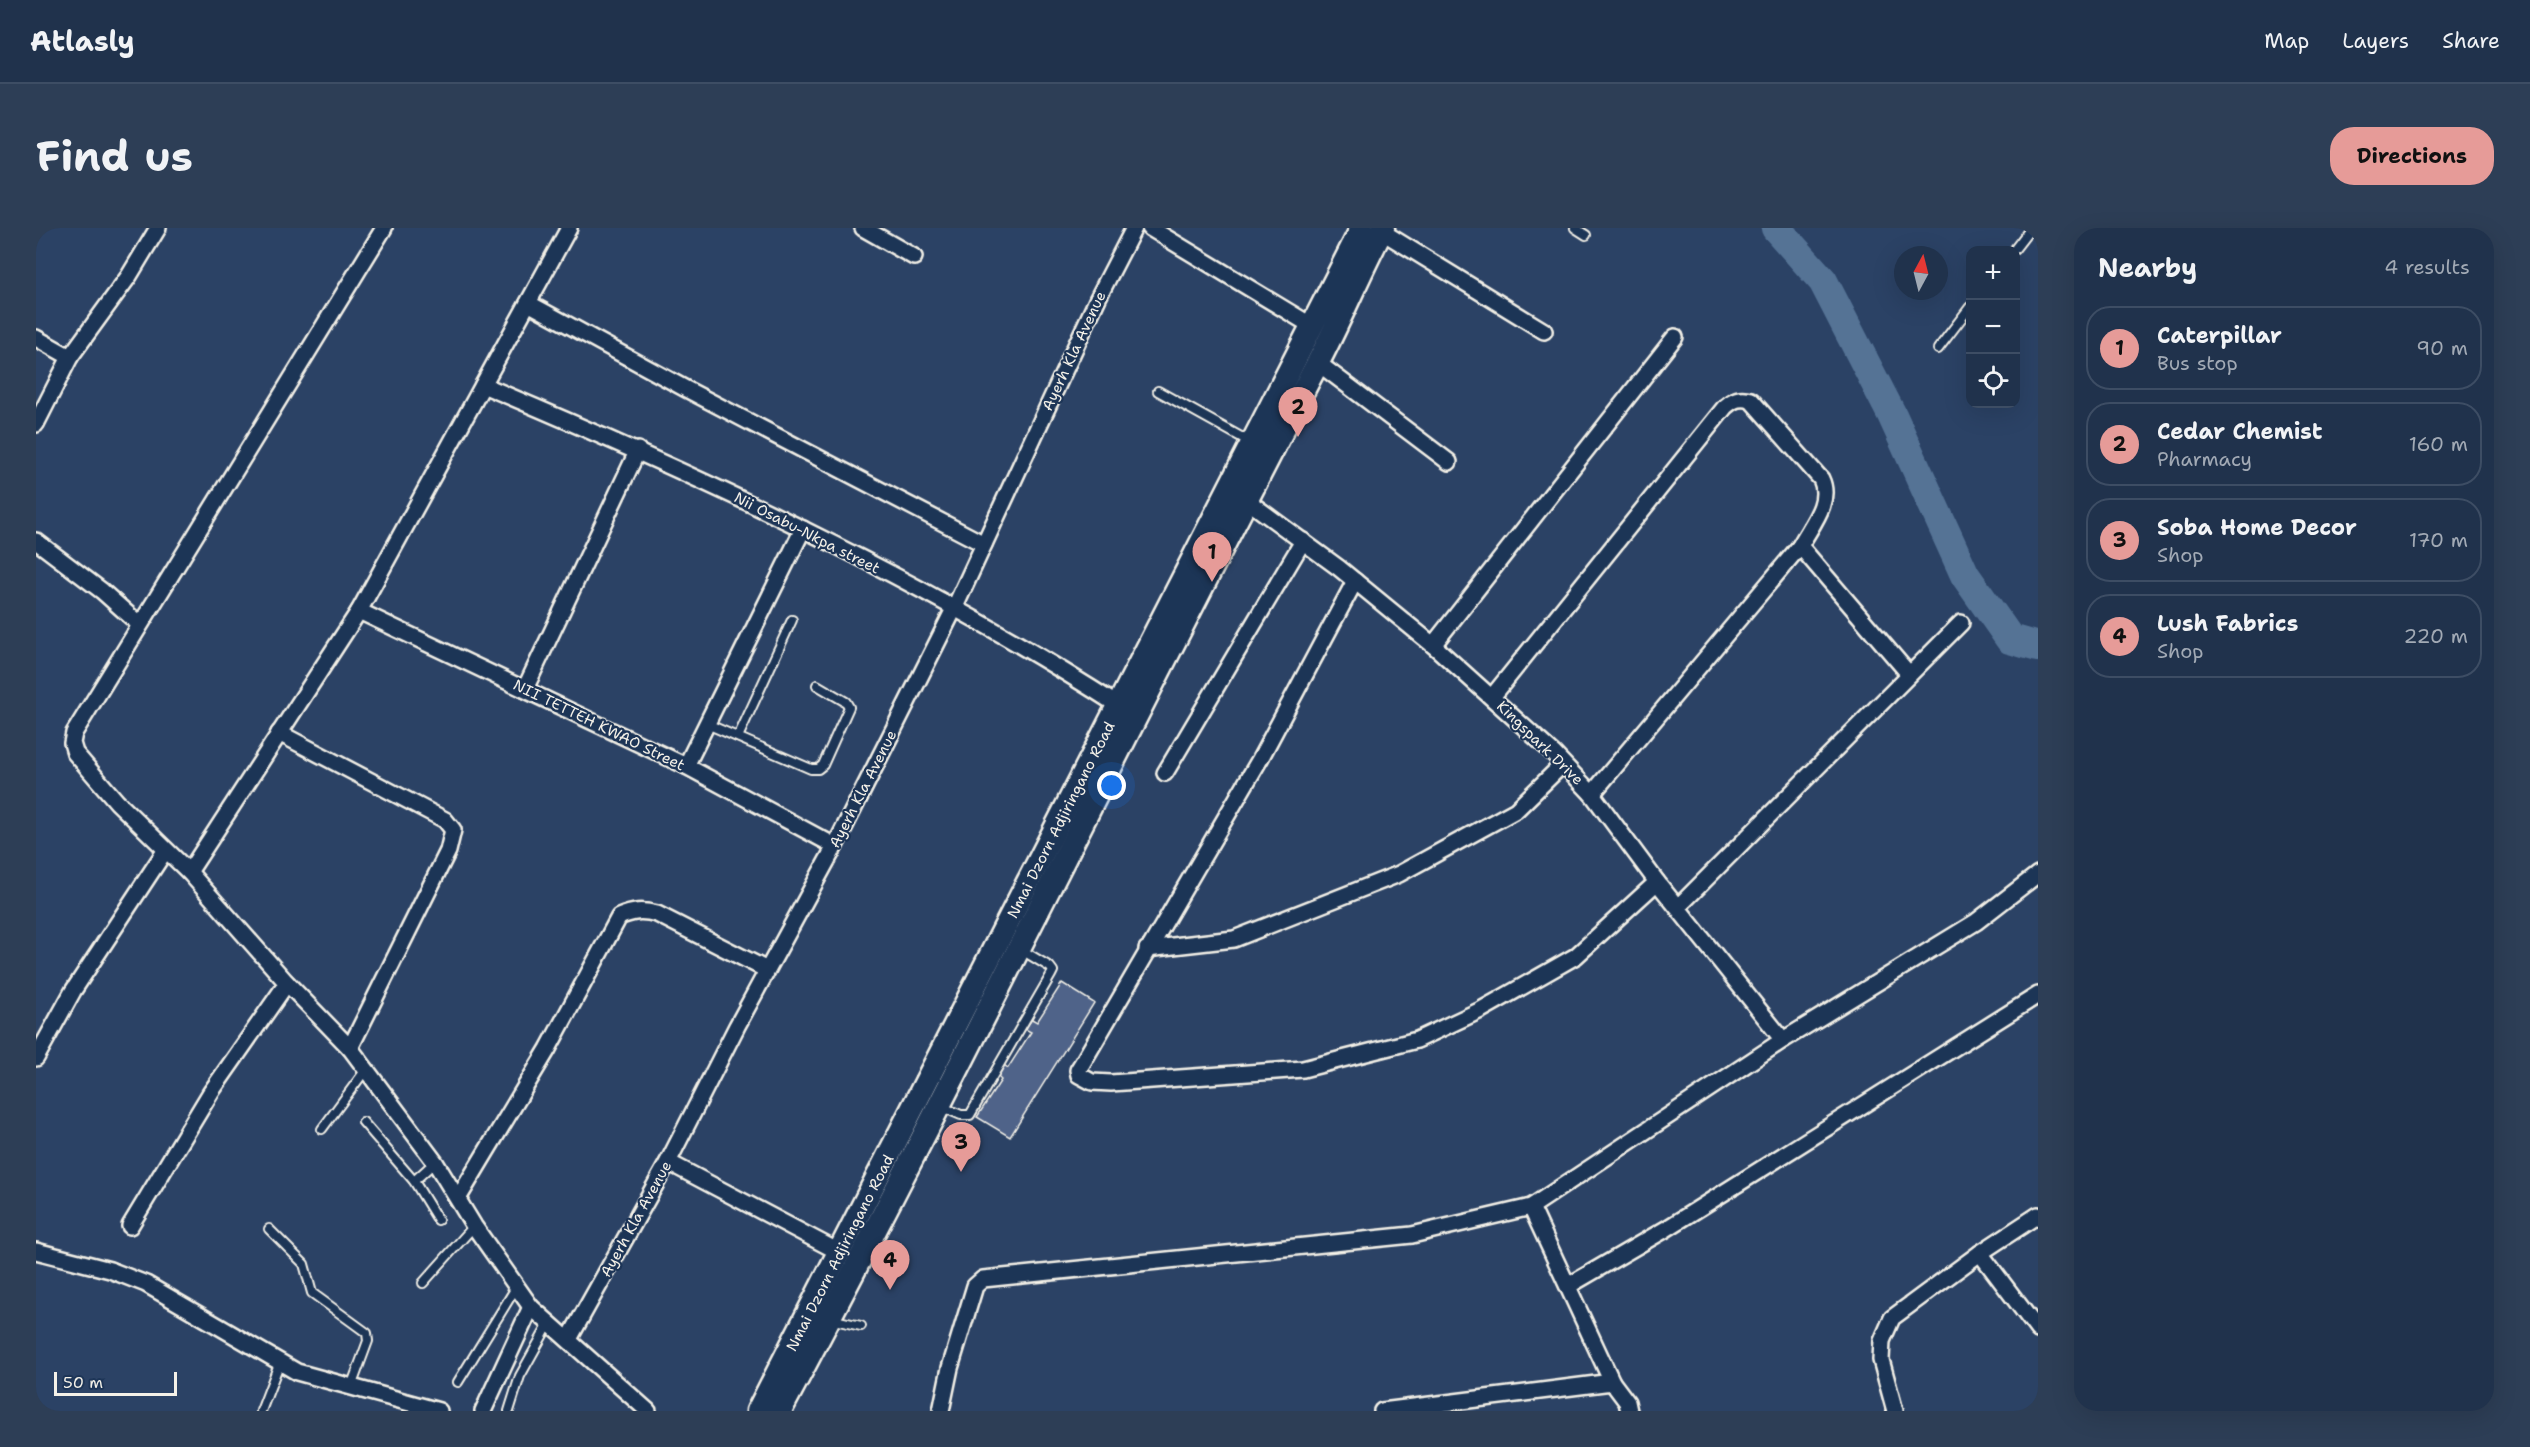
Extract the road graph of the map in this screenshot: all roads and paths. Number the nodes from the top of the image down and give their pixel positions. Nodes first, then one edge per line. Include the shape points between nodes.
1 (159, 228) edge
2 (384, 228) edge
3 (569, 228) edge
4 (862, 228) edge
5 (1134, 228) edge
6 (1150, 228) edge
7 (1575, 228) edge
8 (2031, 228) edge
9 (1375, 229) edge
10 (1586, 235) dead end
11 (2017, 246) edge
12 (914, 257) dead end
13 (528, 303) junction
14 (1966, 313) edge
15 (1312, 326) junction
16 (1544, 331) dead end
17 (1675, 336) dead end
18 (36, 338) edge
19 (1938, 349) dead end
20 (70, 357) junction
21 (1318, 363) junction
22 (483, 385) junction
23 (1158, 391) dead end
24 (36, 424) edge
25 (1252, 443) junction
26 (638, 450) junction
27 (1449, 462) dead end
28 (1245, 499) junction
29 (803, 529) junction
30 (36, 541) edge
31 (1302, 541) junction
32 (984, 544) junction
33 (1800, 546) junction
34 (1355, 581) junction
35 (954, 609) junction
36 (359, 611) junction
37 (792, 620) dead end
38 (139, 624) junction
39 (1961, 624) dead end
40 (1433, 645) junction
41 (1909, 674) junction
42 (817, 685) dead end
43 (525, 689) junction
44 (1492, 697) junction
45 (1119, 706) junction
46 (706, 724) junction
47 (279, 734) junction
48 (738, 738) junction
49 (1563, 764) junction
50 (686, 766) junction
51 (1164, 773) dead end
52 (1592, 794) junction
53 (835, 846) junction
54 (165, 851) junction
55 (189, 872) junction
56 (2038, 874) edge
57 (1657, 882) junction
58 (1679, 906) junction
59 (1019, 948) junction
60 (1148, 950) junction
61 (767, 970) junction
62 (287, 983) junction
63 (2038, 995) edge
64 (1783, 1040) junction
65 (350, 1048) junction
66 (36, 1058) edge
67 (367, 1068) junction
68 (939, 1106) junction
69 (363, 1122) dead end
70 (917, 1126) junction
71 (322, 1129) dead end
72 (435, 1162) junction
73 (668, 1162) junction
74 (414, 1181) junction
75 (459, 1197) junction
76 (1531, 1207) junction
77 (2038, 1215) edge
78 (438, 1220) dead end
79 (130, 1226) dead end
80 (474, 1226) junction
81 (269, 1229) dead end
82 (36, 1251) edge
83 (839, 1252) junction
84 (1980, 1253) junction
85 (423, 1283) dead end
86 (517, 1286) junction
87 (1568, 1286) junction
88 (531, 1306) junction
89 (829, 1319) junction
90 (550, 1322) junction
91 (861, 1326) dead end
92 (2038, 1330) edge
93 (569, 1339) junction
94 (279, 1364) junction
95 (1612, 1382) junction
96 (458, 1383) dead end
97 (351, 1387) junction
98 (261, 1411) edge
99 (439, 1411) edge
100 (483, 1411) edge
101 (509, 1411) edge
102 (648, 1411) edge
103 (758, 1411) edge
104 (780, 1411) edge
105 (941, 1411) edge
106 (1382, 1411) edge
107 (1629, 1411) edge
108 (1894, 1411) edge

1 - 20 street
2 - 38 street
3 - 13 street
4 - 12 street
5 - 32 street, Ayerh Kla Avenue
6 - 15 street
7 - 10 lane
8 - 11 lane
9 - 15 main road, Nmai Dzorn Adjiringano Road
9 - 16 street
9 - 21 main road, Nmai Dzorn Adjiringano Road
13 - 22 street
13 - 32 street
14 - 19 lane
15 - 25 main road, Nmai Dzorn Adjiringano Road
17 - 40 street
18 - 20 street
20 - 24 street
21 - 27 street
21 - 28 main road, Nmai Dzorn Adjiringano Road
22 - 26 street, Nii Osabu-Nkpa street
22 - 36 street
23 - 25 lane
25 - 45 main road, Nmai Dzorn Adjiringano Road
26 - 29 street, Nii Osabu-Nkpa street
26 - 43 street
28 - 31 street, Kingspark Drive
28 - 59 main road, Nmai Dzorn Adjiringano Road
29 - 35 street, Nii Osabu-Nkpa street
29 - 46 street
30 - 38 street
31 - 34 street, Kingspark Drive
31 - 51 street
32 - 35 street, Ayerh Kla Avenue
33 - 41 street
33 - 44 street via 1824,503 1824,486 1751,400 1733,400
33 - 52 street
34 - 40 street, Kingspark Drive
34 - 60 street via 1260,759
35 - 45 street, Nii Osabu-Nkpa street via 1034,651
35 - 53 street, Ayerh Kla Avenue
36 - 43 street, NII TETTEH KWAO Street
36 - 47 street
37 - 48 lane
38 - 54 street via 74,733 72,743 75,753 117,802
39 - 41 street
40 - 44 street, Kingspark Drive
41 - 58 street
42 - 48 lane via 849,707 819,769
43 - 50 street, NII TETTEH KWAO Street
44 - 49 street, Kingspark Drive
45 - 70 main road, Nmai Dzorn Adjiringano Road
46 - 48 lane
46 - 50 street
47 - 55 street
47 - 65 street via 445,820 453,830 448,851
49 - 52 street, Kingspark Drive
49 - 60 street via 1516,810 1399,874 1234,939
50 - 53 street, NII TETTEH KWAO Street
52 - 57 street, Kingspark Drive
53 - 61 street, Ayerh Kla Avenue
54 - 55 street
54 - 66 street via 73,991
55 - 62 street
56 - 64 street via 1976,922
57 - 58 street, Kingspark Drive
57 - 60 street via 1576,956 1481,1010 1417,1040 1303,1069 1111,1083 1085,1079 1078,1070
58 - 64 street, Kingspark Drive
59 - 68 main road, Nmai Dzorn Adjiringano Road
59 - 68 lane via 1050,967 1051,975 970,1115
61 - 73 street, Ayerh Kla Avenue
61 - 75 street via 657,914 632,911 619,918 548,1048
62 - 65 street
62 - 79 street via 211,1092
63 - 87 street via 1675,1224
64 - 76 street
65 - 67 street
67 - 71 lane
67 - 72 street
68 - 70 main road, Nmai Dzorn Adjiringano Road
69 - 74 lane
70 - 83 main road, Nmai Dzorn Adjiringano Road
70 - 89 main road, Nmai Dzorn Adjiringano Road
72 - 74 lane
72 - 75 street
73 - 83 street
73 - 93 street, Ayerh Kla Avenue
74 - 78 lane
75 - 80 street
76 - 87 street
76 - 105 street via 1412,1235 983,1279 975,1286
77 - 84 street
80 - 85 lane
80 - 86 street
81 - 97 lane via 304,1264 312,1293 367,1333 368,1341
82 - 94 street via 110,1270 146,1284 247,1341
83 - 103 main road, Nmai Dzorn Adjiringano Road
84 - 92 street
84 - 108 street via 1892,1318 1882,1341 1881,1360
86 - 88 street
86 - 96 lane
87 - 95 street
88 - 90 street
88 - 100 street
89 - 91 lane
89 - 104 main road, Nmai Dzorn Adjiringano Road
90 - 93 street
90 - 101 lane via 520,1376
93 - 102 street
94 - 97 street
94 - 98 lane
95 - 106 street
95 - 107 street
97 - 99 street

